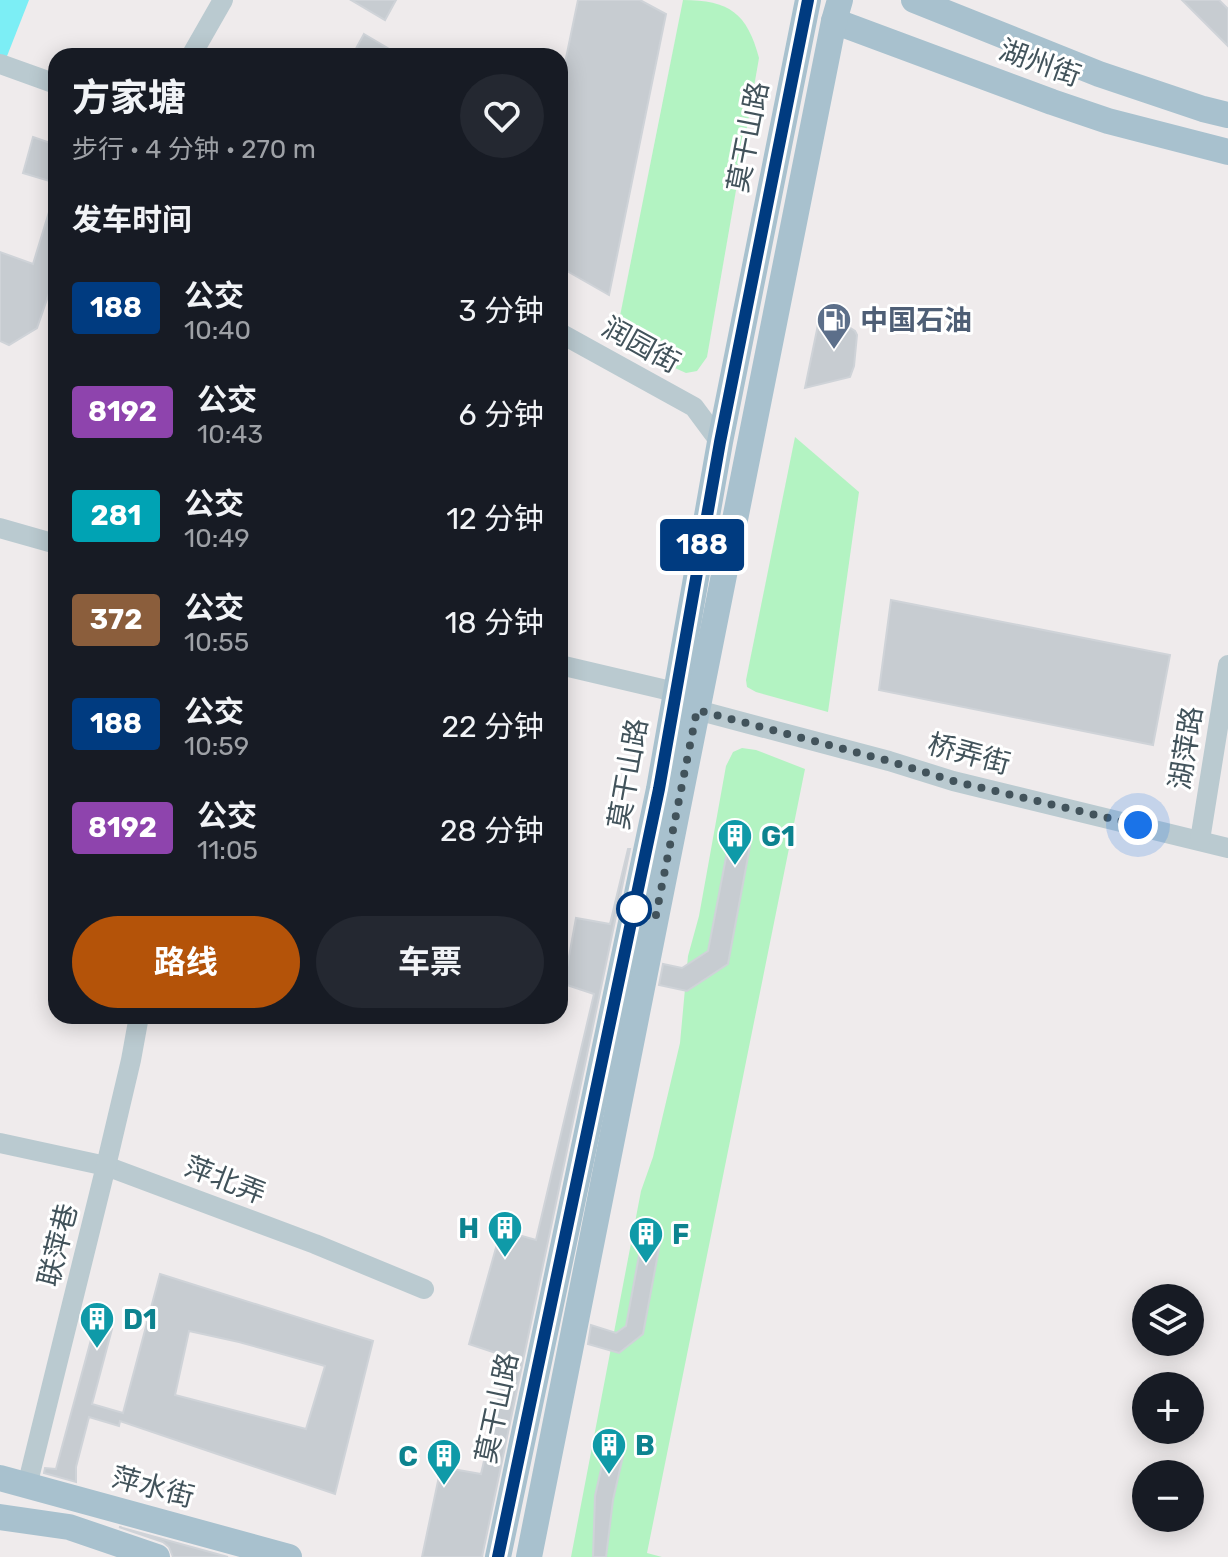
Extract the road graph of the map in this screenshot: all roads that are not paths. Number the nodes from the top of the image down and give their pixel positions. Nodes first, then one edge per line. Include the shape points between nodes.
1 (223, 0) edge
2 (808, 0) edge
3 (914, 0) edge
4 (831, 7) edge
5 (196, 48) edge
6 (6, 66) edge
7 (48, 81) edge
8 (1228, 115) edge
9 (1228, 152) edge
10 (568, 337) edge
11 (731, 390) junction
12 (694, 407) junction
13 (720, 442) junction
14 (0, 528) edge
15 (48, 542) edge
16 (1228, 665) edge
17 (568, 667) edge
18 (675, 692) junction
19 (697, 710) junction
20 (1200, 840) junction
21 (1228, 848) edge
22 (138, 1024) edge
23 (0, 1143) edge
24 (106, 1166) junction
25 (424, 1289) dead end
26 (0, 1478) edge
27 (27, 1486) junction
28 (0, 1517) edge
29 (157, 1557) edge
30 (289, 1557) edge
31 (498, 1557) edge
32 (529, 1557) edge

1 - 5 street
2 - 11 main road, 莫干山路
3 - 8 main road, 湖州街 via 1099,74
4 - 9 main road, 湖州街 via 1066,107
4 - 19 main road, 莫干山路
6 - 7 street
10 - 12 street, 润园街
11 - 12 street, 润园街
11 - 13 main road, 莫干山路
12 - 13 street, 润园街
13 - 18 main road, 莫干山路
14 - 15 street
16 - 20 street, 湖萍路
17 - 18 street
18 - 31 main road, 莫干山路
19 - 20 street, 桥弄街 via 953,781
19 - 32 main road, 莫干山路
20 - 21 street, 桥弄街
22 - 24 street, 联萍巷
23 - 24 street, 萍北弄
24 - 25 street, 萍北弄
24 - 27 street, 联萍巷
26 - 27 main road, 萍水街
27 - 30 main road, 萍水街
28 - 29 main road via 69,1527

